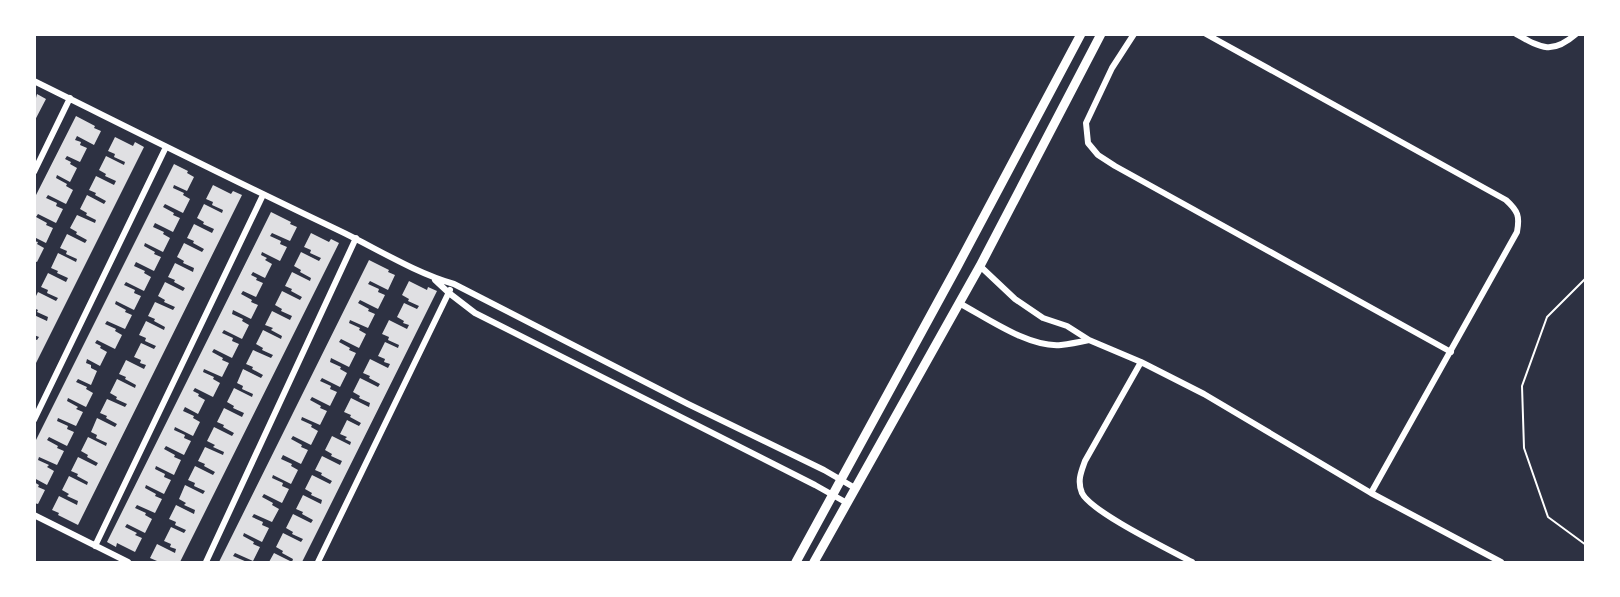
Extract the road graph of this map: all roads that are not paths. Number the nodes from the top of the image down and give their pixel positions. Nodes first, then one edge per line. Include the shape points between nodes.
1 (1081, 34) edge
2 (1101, 34) edge
3 (1134, 34) edge
4 (1206, 34) edge
5 (1516, 34) edge
6 (1576, 34) edge
7 (34, 81) edge
8 (70, 98) junction
9 (166, 147) junction
10 (34, 172) edge
11 (263, 195) junction
12 (357, 238) junction
13 (980, 266) junction
14 (433, 278) junction
15 (454, 284) junction
16 (449, 293) junction
17 (959, 303) junction
18 (1089, 340) junction
19 (1451, 352) junction
20 (1142, 362) junction
21 (34, 420) edge
22 (840, 480) junction
23 (855, 488) junction
24 (1371, 493) junction
25 (833, 495) junction
26 (847, 503) junction
27 (34, 515) edge
28 (95, 546) junction
29 (128, 562) edge
30 (206, 562) edge
31 (318, 562) edge
32 (796, 562) edge
33 (814, 562) edge
34 (1192, 562) edge
35 (1501, 562) edge

1 - 22 main road
2 - 13 main road
3 - 19 street via 1112,68 1086,123 1088,143 1098,155
4 - 19 street via 1515,208 1520,220 1517,232
5 - 6 street via 1544,47 1555,47 1566,44
7 - 8 street
8 - 9 street
8 - 10 street
9 - 11 street
9 - 21 street
11 - 12 street
11 - 28 street
12 - 14 street
12 - 30 street
13 - 17 main road
13 - 18 street via 1015,299 1043,318
14 - 15 street
14 - 16 street
15 - 16 street
15 - 22 street
16 - 25 street via 475,313
16 - 31 street
17 - 18 street via 1036,342 1060,345
17 - 23 main road
18 - 20 street
19 - 24 street
20 - 24 street via 1204,394
20 - 34 street via 1084,461 1079,478 1082,494 1106,515
22 - 23 street
22 - 25 main road
23 - 26 main road
24 - 35 street
25 - 26 street
25 - 32 main road
26 - 33 main road
27 - 28 street
28 - 29 street

